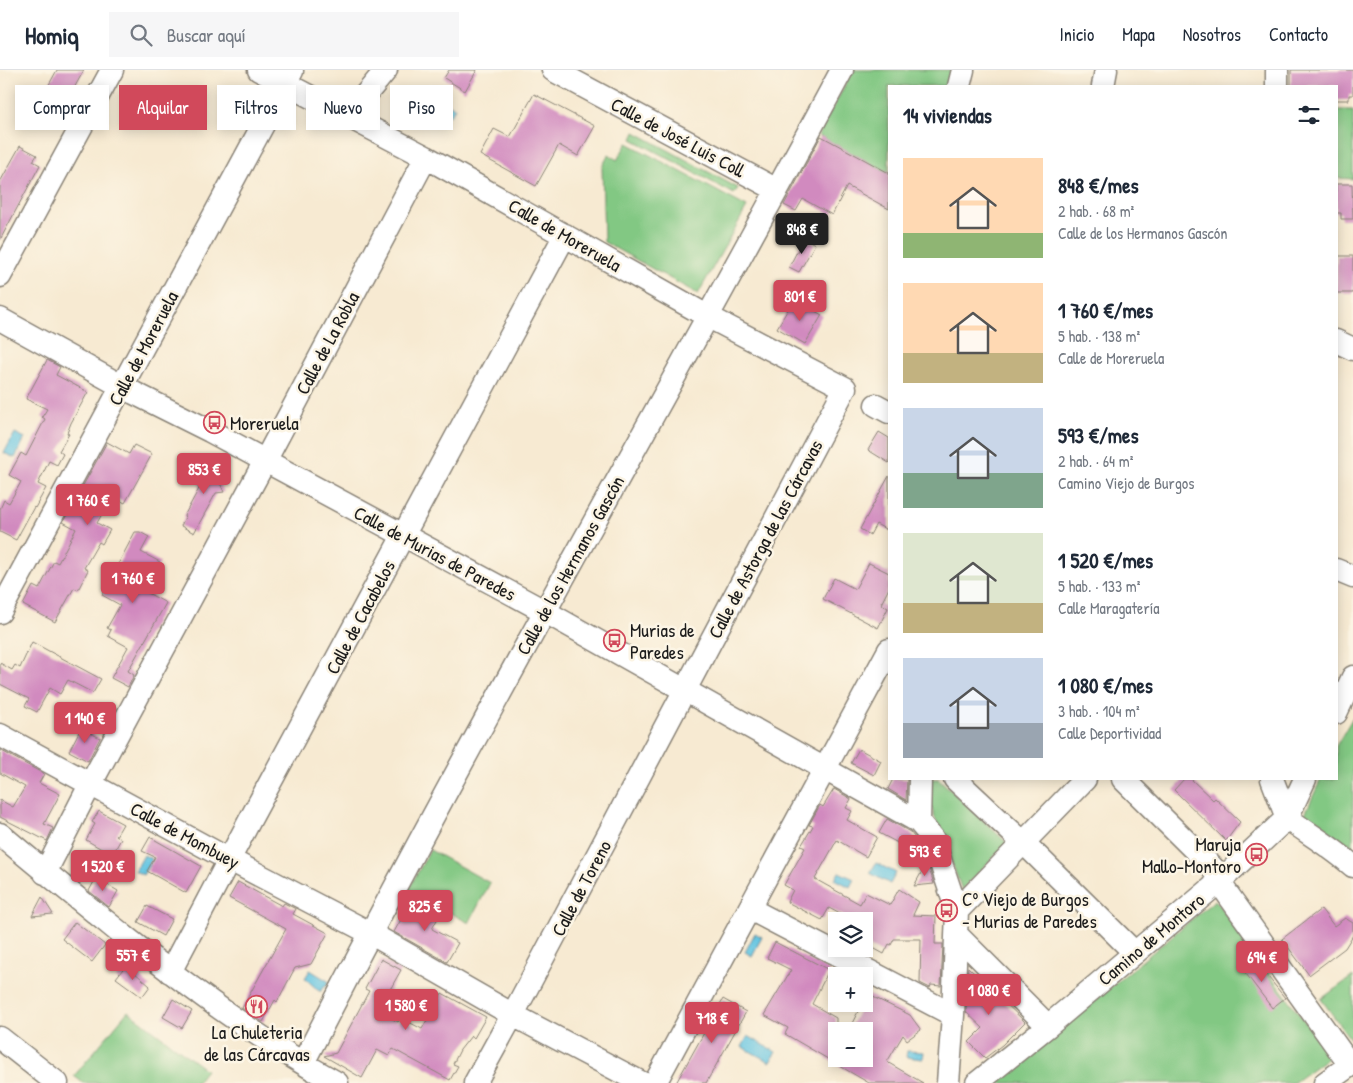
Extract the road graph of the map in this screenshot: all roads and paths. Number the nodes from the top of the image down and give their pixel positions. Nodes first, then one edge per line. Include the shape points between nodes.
1 (112, 70) edge
2 (259, 70) edge
3 (386, 70) edge
4 (553, 70) edge
5 (842, 70) edge
6 (963, 70) edge
7 (1106, 70) edge
8 (1277, 70) edge
9 (289, 77) edge
10 (374, 85) edge
11 (958, 85) edge
12 (1103, 85) edge
13 (1277, 85) edge
14 (306, 88) edge
15 (375, 130) edge
16 (426, 157) junction
17 (777, 190) junction
18 (565, 235) junction
19 (0, 276) edge
20 (707, 316) junction
21 (0, 319) edge
22 (1338, 342) edge
23 (1353, 349) edge
24 (122, 386) junction
25 (845, 388) joint
26 (265, 461) junction
27 (404, 536) junction
28 (1338, 571) edge
29 (1353, 577) edge
30 (0, 612) edge
31 (544, 612) junction
32 (888, 652) edge
33 (1353, 676) edge
34 (684, 691) junction
35 (1338, 708) edge
36 (0, 735) edge
37 (823, 769) junction
38 (920, 780) edge
39 (955, 780) edge
40 (1084, 780) edge
41 (1124, 780) edge
42 (1272, 780) edge
43 (1306, 780) edge
44 (90, 785) junction
45 (1287, 818) junction
46 (919, 822) junction
47 (0, 834) edge
48 (1024, 843) junction
49 (230, 860) junction
50 (1353, 866) edge
51 (45, 873) junction
52 (1219, 882) junction
53 (750, 909) junction
54 (957, 911) junction
55 (370, 932) junction
56 (957, 935) junction
57 (1135, 953) junction
58 (170, 972) junction
59 (513, 1014) junction
60 (953, 1015) junction
61 (1048, 1026) junction
62 (0, 1038) edge
63 (303, 1063) junction
64 (1352, 1064) edge
65 (57, 1083) edge
66 (337, 1083) edge
67 (475, 1083) edge
68 (642, 1083) edge
69 (654, 1083) edge
70 (948, 1083) edge
71 (977, 1083) edge
72 (1324, 1083) edge

1 - 19 street
2 - 9 street, Calle de Moreruela
3 - 10 street
4 - 17 street, Calle de José Luis Coll
5 - 17 street, Calle de los Hermanos Gascón
6 - 11 street
7 - 12 street
8 - 13 street
9 - 14 street, Calle de Moreruela
9 - 24 street, Calle de Moreruela
15 - 16 street, Calle de Moreruela
16 - 18 street, Calle de Moreruela
16 - 26 street, Calle de La Robla
17 - 20 street, Calle de los Hermanos Gascón
18 - 20 street, Calle de Moreruela
18 - 27 street, Calle de Cacabelos
20 - 25 street, Calle de Moreruela
20 - 31 street, Calle de los Hermanos Gascón
21 - 24 street, Calle de Murias de Paredes
22 - 23 street
24 - 26 street, Calle de Murias de Paredes
24 - 30 street, Calle de Moreruela
25 - 34 street, Calle de Astorga de las Cárcavas
26 - 27 street, Calle de Murias de Paredes
26 - 44 street, Calle de La Robla
27 - 31 street, Calle de Murias de Paredes
27 - 49 street, Calle de Cacabelos
28 - 29 street
31 - 34 street, Calle de Murias de Paredes
31 - 55 street, Calle de los Hermanos Gascón
32 - 37 street
33 - 35 street
34 - 37 street, Calle de Murias de Paredes
34 - 59 street, Calle de Toreno
36 - 44 street, Calle de Mombuey
37 - 46 street, Calle de Murias de Paredes
37 - 53 street
38 - 46 street
39 - 48 street
40 - 48 street
41 - 52 street via 1213,868
42 - 45 street
43 - 45 street, Camino de Montoro
44 - 49 street, Calle de Mombuey
44 - 51 street, Calle de La Robla
45 - 50 street
45 - 52 street, Camino de Montoro
46 - 54 street via 933,839
47 - 51 street
48 - 54 street
48 - 57 street
49 - 55 street, Calle de Mombuey
49 - 58 street, Calle de Cacabelos
51 - 58 street
52 - 57 street, Camino de Montoro
52 - 64 street
53 - 60 street
53 - 69 street
54 - 56 street
55 - 59 street, Calle de Mombuey
55 - 63 street, Calle de los Hermanos Gascón
56 - 60 street
56 - 61 street
57 - 61 street, Camino de Montoro
58 - 63 street via 233,1019
59 - 67 street, Calle de Toreno
59 - 68 street, Calle de Mombuey
60 - 70 street
61 - 71 street, Camino de Montoro
62 - 65 street
63 - 66 street
64 - 72 street

